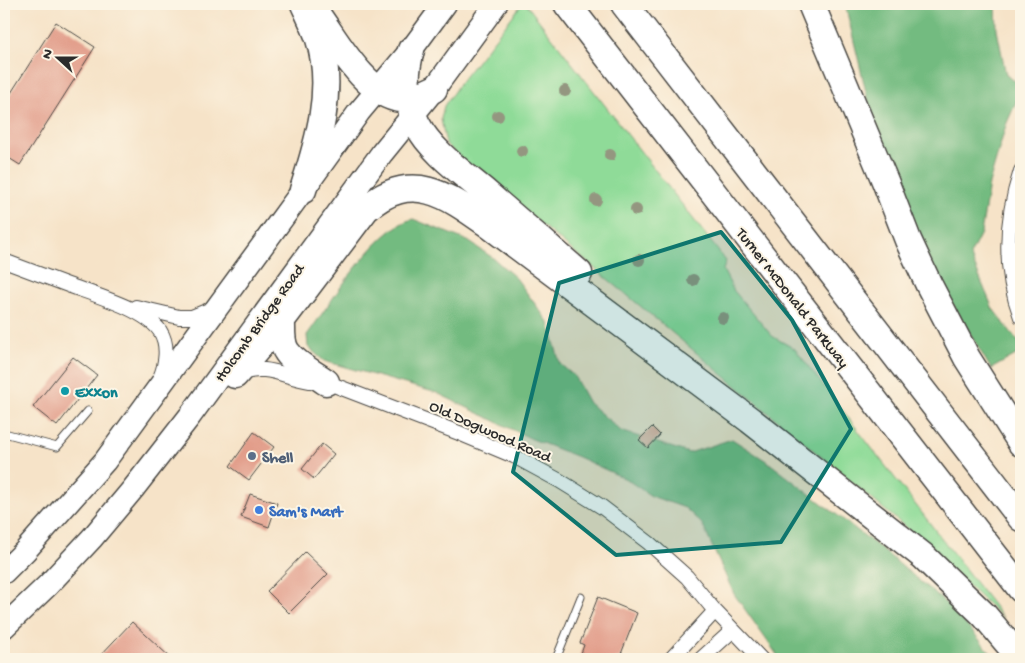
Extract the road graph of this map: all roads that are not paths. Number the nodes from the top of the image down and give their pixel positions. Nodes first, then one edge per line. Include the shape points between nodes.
1 (304, 4) edge
2 (310, 4) edge
3 (445, 4) edge
4 (496, 4) edge
5 (567, 4) edge
6 (624, 4) edge
7 (811, 4) edge
8 (410, 50) junction
9 (377, 88) junction
10 (434, 89) joint
11 (410, 106) junction
12 (1021, 171) edge
13 (303, 190) junction
14 (4, 261) edge
15 (124, 306) junction
16 (217, 307) junction
17 (1021, 317) edge
18 (282, 320) junction
19 (235, 375) junction
20 (326, 382) junction
21 (156, 390) junction
22 (88, 411) dead end
23 (190, 416) junction
24 (750, 420) junction
25 (4, 432) edge
26 (1021, 443) edge
27 (1021, 518) edge
28 (4, 572) edge
29 (1021, 589) edge
30 (580, 597) dead end
31 (716, 611) junction
32 (4, 627) edge
33 (733, 630) junction
34 (682, 647) junction
35 (556, 659) edge
36 (671, 659) edge
37 (692, 659) edge
38 (701, 659) edge
39 (761, 659) edge
40 (1021, 659) edge

1 - 13 highway via 319,40 325,90 318,143
2 - 9 highway via 356,69
3 - 8 main road
4 - 10 main road
5 - 29 highway, Turner McDonald Parkway
6 - 27 highway
7 - 26 highway via 929,285 967,358
8 - 9 main road
8 - 11 highway via 406,79
9 - 11 highway
9 - 13 main road
10 - 11 highway via 420,95
11 - 23 main road, Holcomb Bridge Road via 338,212
11 - 24 highway via 423,134 447,160
12 - 17 street via 1010,211 1007,246 1010,277
13 - 16 main road
14 - 15 street
15 - 16 street via 179,317 192,317
15 - 21 street via 149,320 162,336 166,353
16 - 21 main road
18 - 19 highway
18 - 20 highway via 282,337 287,352
18 - 24 highway via 366,208 399,189 430,190 459,203 489,224
19 - 20 street, Old Dogwood Road via 249,370 267,370
19 - 23 main road
20 - 31 street, Old Dogwood Road via 514,456 560,481 602,507 649,543 687,577
21 - 28 main road via 105,461
22 - 25 lane via 57,447
23 - 32 main road, Holcomb Bridge Road via 92,538
24 - 40 highway via 943,574
30 - 35 lane
31 - 33 street, Old Dogwood Road
31 - 34 street
33 - 38 street
33 - 39 street, Old Dogwood Road
34 - 36 street
34 - 37 street

